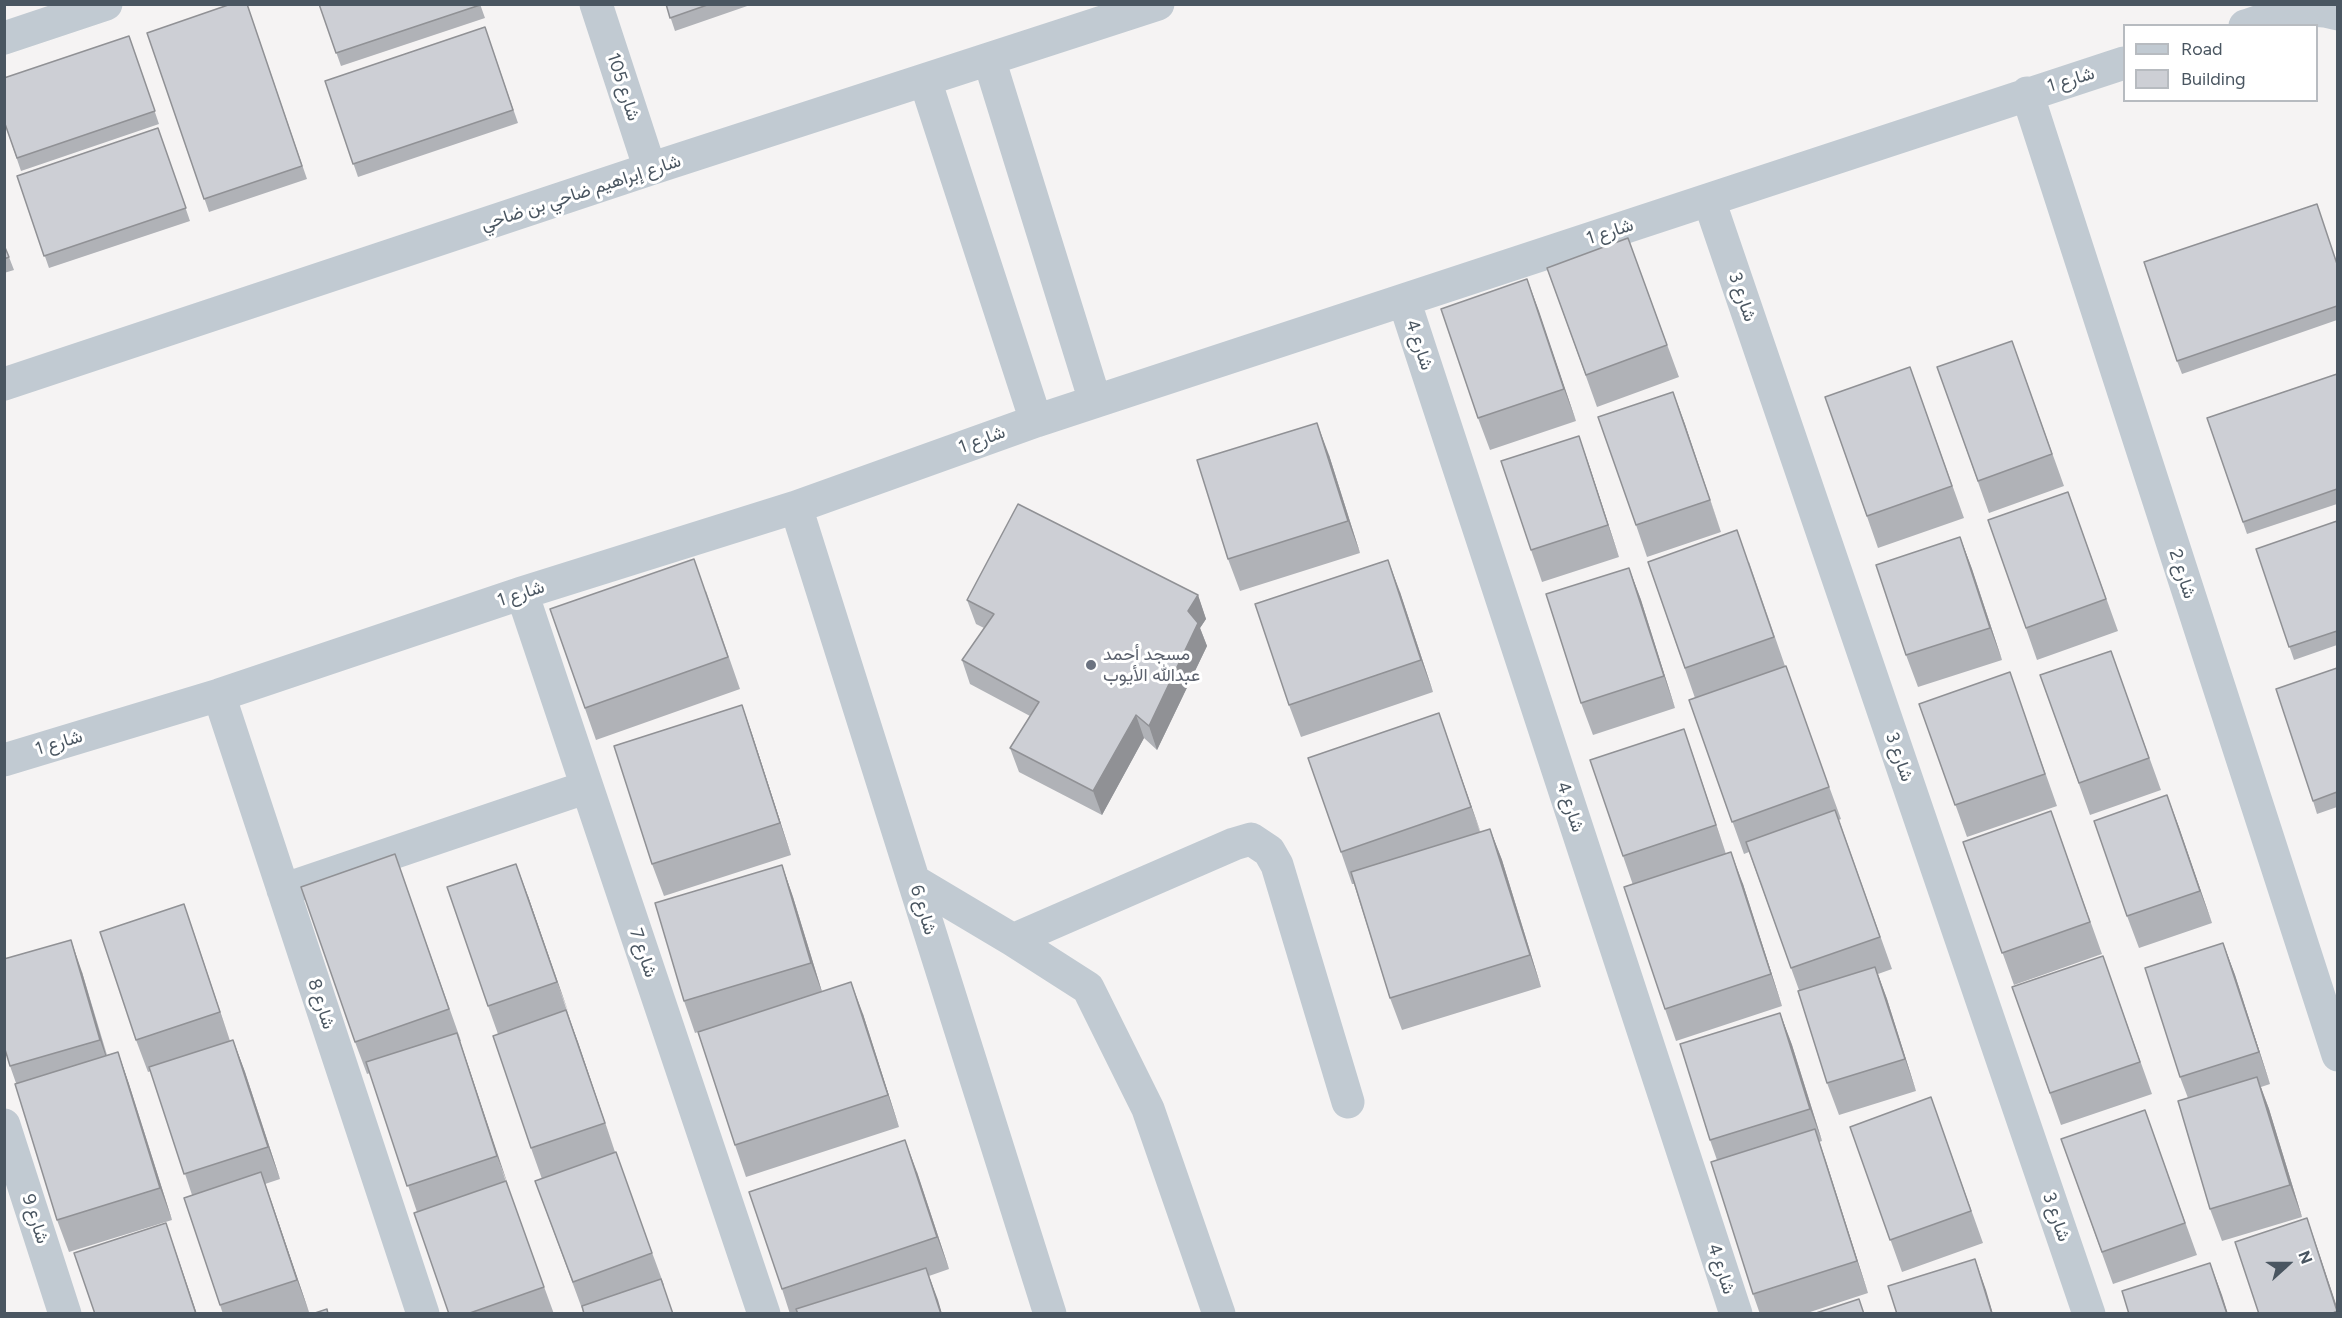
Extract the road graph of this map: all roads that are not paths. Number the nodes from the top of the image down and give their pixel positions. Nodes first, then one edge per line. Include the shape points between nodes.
1 (106, 4) edge
2 (596, 4) edge
3 (1158, 4) edge
4 (2337, 14) edge
5 (2251, 24) edge
6 (4, 38) edge
7 (989, 59) junction
8 (2123, 63) edge
9 (925, 80) junction
10 (2027, 93) junction
11 (650, 169) junction
12 (1709, 200) junction
13 (1404, 300) junction
14 (4, 384) edge
15 (1095, 401) junction
16 (1036, 421) junction
17 (796, 507) junction
18 (522, 593) junction
19 (219, 694) junction
20 (4, 760) edge
21 (587, 787) junction
22 (914, 881) junction
23 (283, 890) junction
24 (1013, 940) junction
25 (2337, 1055) edge
26 (1348, 1102) dead end
27 (4, 1125) edge
28 (65, 1314) edge
29 (423, 1314) edge
30 (764, 1314) edge
31 (1050, 1314) edge
32 (1219, 1314) edge
33 (1736, 1314) edge
34 (2089, 1314) edge

1 - 6 street
2 - 11 street, شارع 105
3 - 7 street, شارع إبراهيم ضاحي بن ضاحي
4 - 5 street via 2321,9 2286,13
7 - 9 street, شارع إبراهيم ضاحي بن ضاحي
7 - 15 street
8 - 10 street, شارع 1
9 - 11 street, شارع إبراهيم ضاحي بن ضاحي
9 - 16 street
10 - 12 street, شارع 1
10 - 25 street, شارع 2
11 - 14 street, شارع إبراهيم ضاحي بن ضاحي
12 - 13 street, شارع 1
12 - 34 street, شارع 3
13 - 15 street, شارع 1
13 - 33 street, شارع 4
15 - 16 street, شارع 1
16 - 17 street, شارع 1
17 - 18 street, شارع 1
17 - 22 street, شارع 6
18 - 19 street, شارع 1
18 - 21 street, شارع 7
19 - 20 street, شارع 1
19 - 23 street, شارع 8
21 - 23 street
21 - 30 street, شارع 7
22 - 24 street
22 - 31 street, شارع 6
23 - 29 street, شارع 8
24 - 26 street via 1251,839 1269,851 1277,865
24 - 32 street via 1088,988 1148,1109
27 - 28 street, شارع 9

